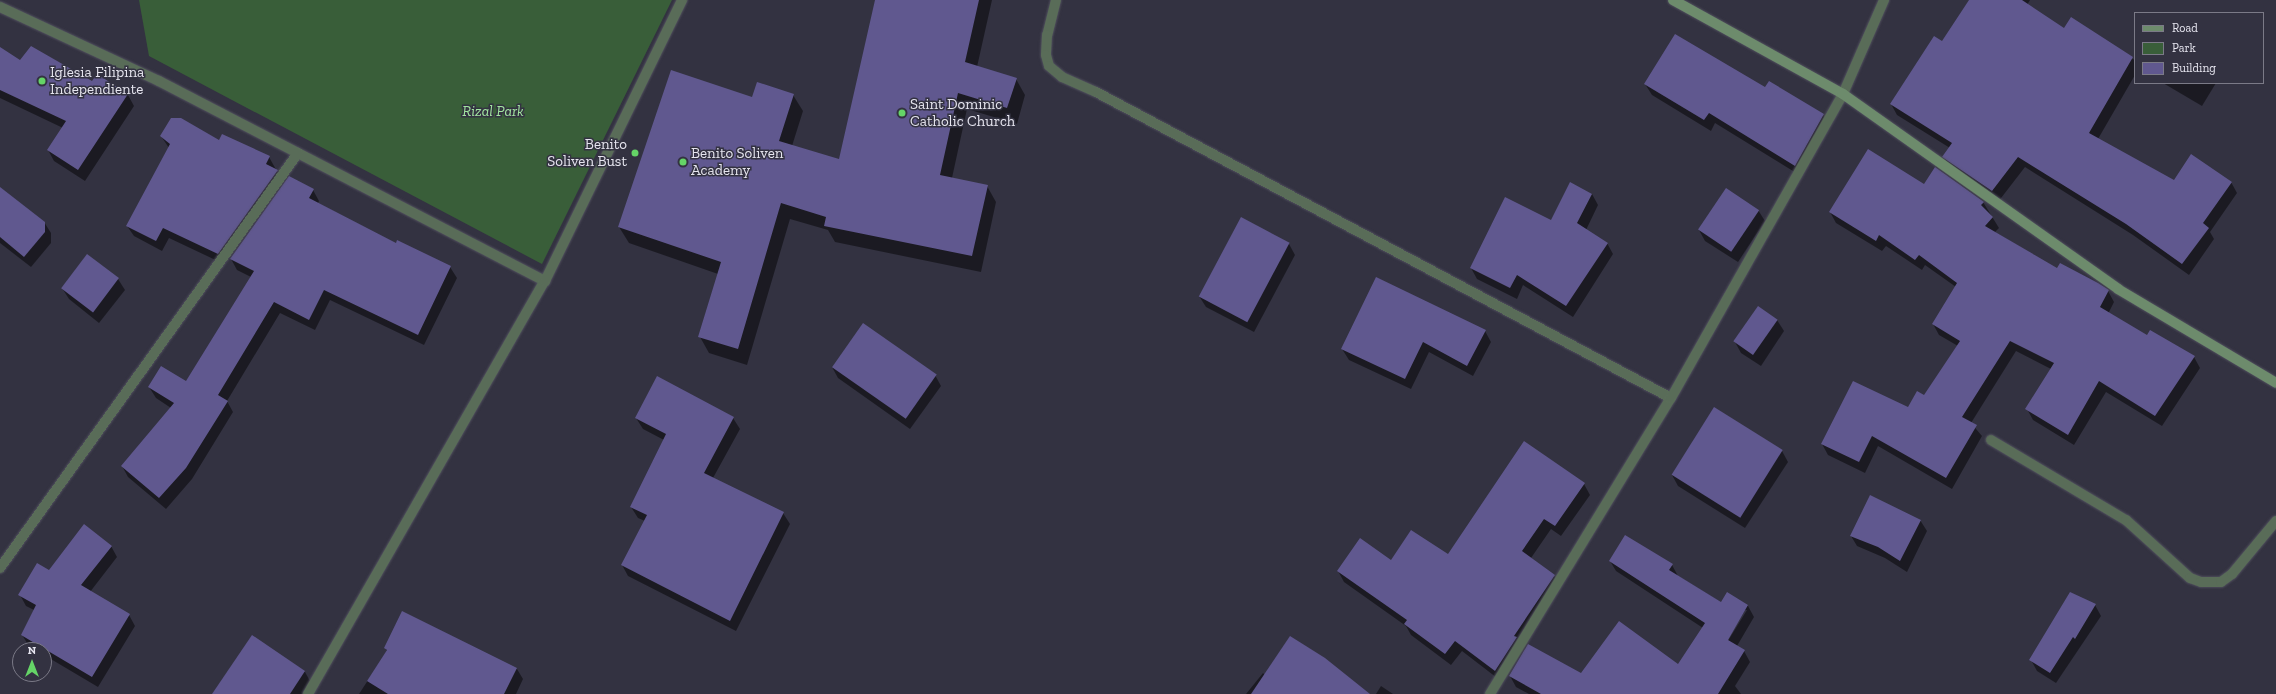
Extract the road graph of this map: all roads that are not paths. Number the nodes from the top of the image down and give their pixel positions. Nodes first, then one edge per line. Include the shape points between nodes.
1 (682, 0) edge
2 (1056, 0) edge
3 (1673, 0) edge
4 (1884, 0) edge
5 (0, 7) edge
6 (1843, 94) junction
7 (298, 153) junction
8 (545, 281) junction
9 (2276, 383) edge
10 (1671, 398) junction
11 (1991, 440) dead end
12 (2276, 521) edge
13 (0, 568) edge
14 (308, 694) edge
15 (1490, 694) edge

1 - 8 street
2 - 10 street via 1047,35 1046,55 1049,66 1062,77 1096,92
3 - 6 street
4 - 6 street
5 - 7 street via 159,81
6 - 9 street via 2118,289
6 - 10 street
7 - 8 street
7 - 13 street
8 - 14 street
10 - 15 street
11 - 12 street via 2126,520 2190,578 2201,582 2221,582 2232,574

